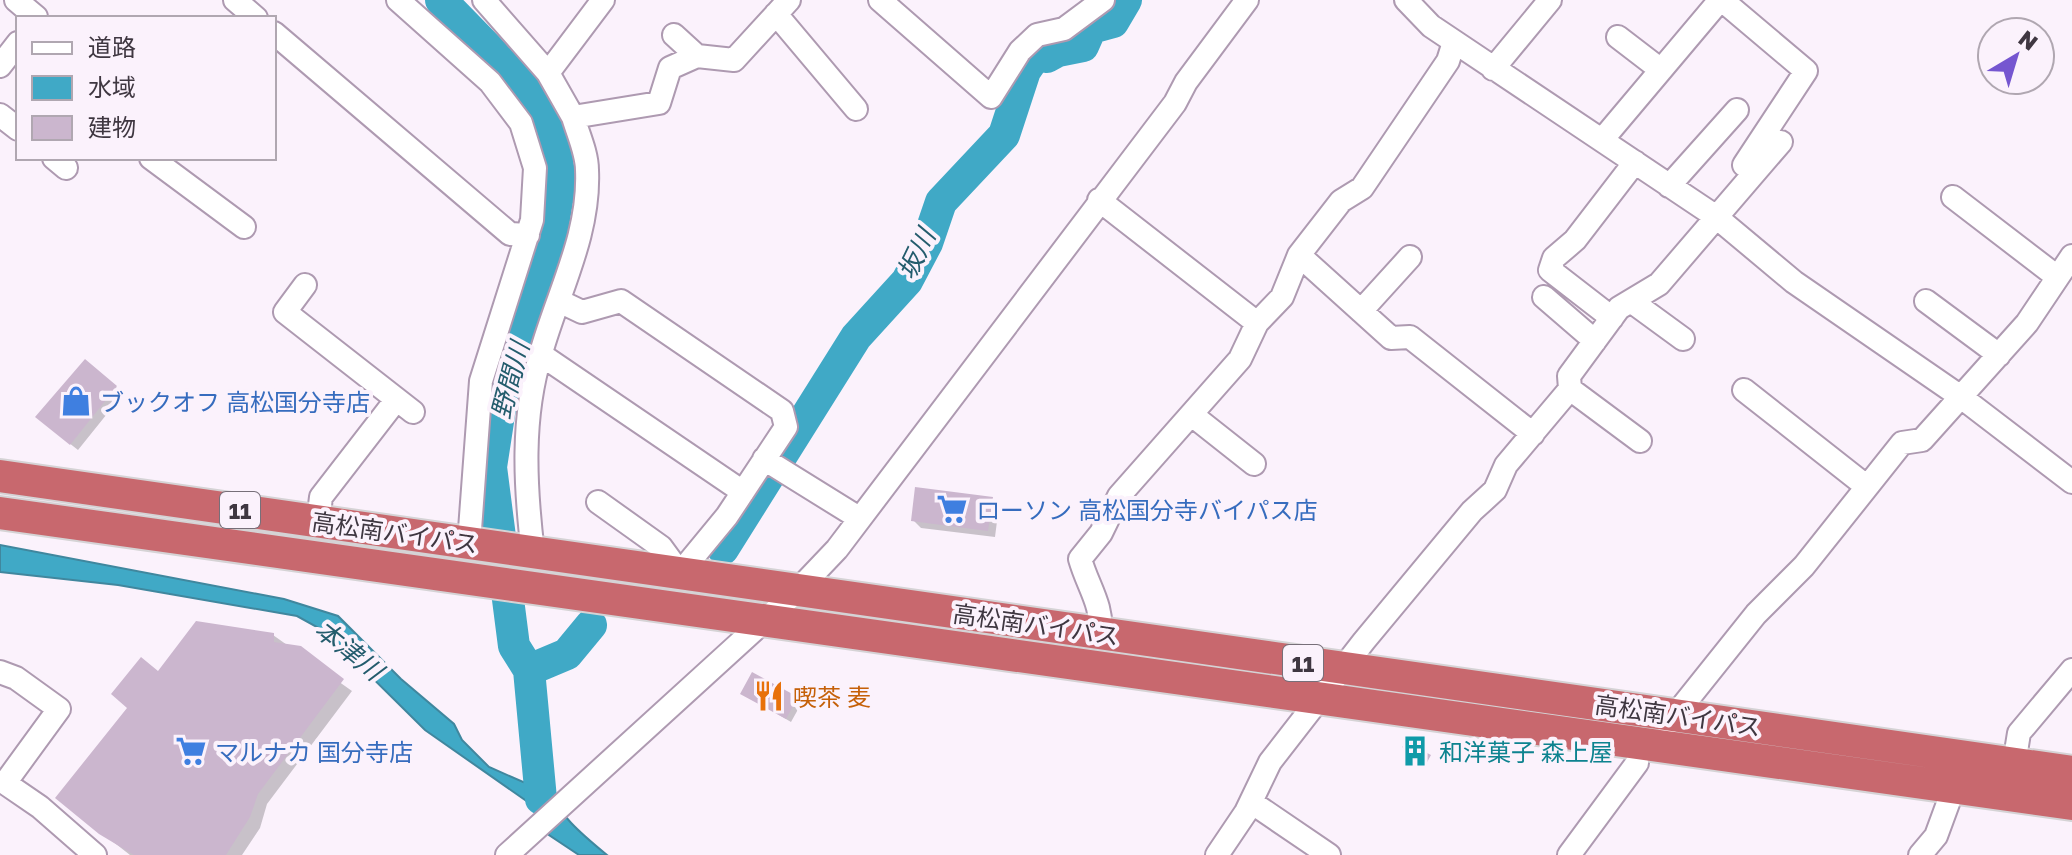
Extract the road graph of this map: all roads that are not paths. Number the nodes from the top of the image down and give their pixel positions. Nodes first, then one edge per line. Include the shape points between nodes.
1 (16, 0) edge
2 (235, 0) edge
3 (398, 0) edge
4 (484, 0) edge
5 (603, 0) edge
6 (880, 0) edge
7 (1103, 0) edge
8 (1247, 0) edge
9 (1406, 0) edge
10 (1550, 0) edge
11 (1721, 0) edge
12 (782, 7) edge
13 (43, 12) edge
14 (254, 16) edge
15 (276, 35) edge
16 (674, 35) dead end
17 (1618, 37) dead end
18 (1454, 42) junction
19 (697, 56) junction
20 (1493, 69) junction
21 (1661, 70) junction
22 (548, 73) junction
23 (856, 109) dead end
24 (1737, 110) dead end
25 (0, 115) edge
26 (573, 117) junction
27 (16, 127) edge
28 (1602, 140) junction
29 (1781, 142) dead end
30 (154, 160) edge
31 (1635, 162) junction
32 (1669, 186) junction
33 (1953, 197) dead end
34 (1099, 200) junction
35 (1709, 213) junction
36 (244, 227) dead end
37 (528, 235) junction
38 (1299, 255) junction
39 (2072, 256) edge
40 (1410, 257) dead end
41 (2056, 276) junction
42 (305, 285) dead end
43 (1544, 297) dead end
44 (559, 301) junction
45 (1631, 301) junction
46 (1926, 301) dead end
47 (1361, 311) junction
48 (1612, 318) junction
49 (1257, 323) junction
50 (1683, 339) dead end
51 (1595, 341) junction
52 (540, 354) junction
53 (1999, 355) junction
54 (1570, 389) junction
55 (1744, 390) dead end
56 (1961, 397) junction
57 (1192, 415) junction
58 (1533, 434) junction
59 (1640, 441) dead end
60 (1254, 464) dead end
61 (773, 465) junction
62 (0, 476) edge
63 (2072, 482) edge
64 (1866, 486) junction
65 (743, 492) junction
66 (598, 502) dead end
67 (0, 513) edge
68 (859, 518) junction
69 (318, 522) junction
70 (474, 544) junction
71 (533, 553) junction
72 (680, 573) junction
73 (798, 590) junction
74 (763, 621) junction
75 (1100, 633) junction
76 (1345, 669) junction
77 (2072, 670) edge
78 (0, 672) edge
79 (1322, 697) junction
80 (1674, 715) junction
81 (1645, 754) junction
82 (2014, 764) junction
83 (2072, 772) edge
84 (1954, 787) junction
85 (1251, 802) junction
86 (2072, 804) edge
87 (95, 855) edge
88 (507, 855) edge
89 (1217, 855) edge
90 (1329, 855) edge
91 (1569, 855) edge
92 (1920, 855) edge

1 - 13 street
2 - 14 street
3 - 37 street via 490,82 521,123 535,168
4 - 22 street
5 - 22 street
6 - 7 street via 991,97 1020,51 1037,35 1064,29
8 - 34 street
9 - 18 street
10 - 20 street
11 - 21 street
11 - 35 street via 1806,71
12 - 19 street via 734,60
12 - 23 street
15 - 37 street via 510,234
16 - 19 street
17 - 21 street
18 - 20 street
18 - 38 street via 1448,61 1362,188 1341,201
19 - 26 street via 670,68 659,103
20 - 28 street
21 - 28 street
22 - 26 street
24 - 32 street
25 - 27 street
26 - 44 street via 588,169 579,246
28 - 31 street
29 - 35 street
30 - 36 street
31 - 32 street
31 - 48 street via 1575,240 1554,258 1550,270
32 - 35 street
33 - 41 street
34 - 49 street
34 - 68 street
35 - 45 street via 1659,284
35 - 56 street via 1794,282
37 - 70 street via 481,381
38 - 47 street
38 - 49 street via 1282,297
39 - 41 street
40 - 47 street
41 - 53 street
42 - 69 street via 285,312 404,406 321,497
43 - 51 street
44 - 52 street
44 - 61 street via 582,312 621,301 782,411 786,427
45 - 48 street
45 - 50 street
46 - 53 street
47 - 58 street via 1391,338 1410,337
48 - 51 street
49 - 57 street via 1240,359
51 - 54 street via 1569,376
52 - 65 street
52 - 71 street via 526,428
53 - 56 street
54 - 58 street
54 - 59 street
55 - 64 street
56 - 63 street
56 - 64 street via 1922,440 1902,443
57 - 60 street
57 - 75 street via 1119,496 1101,533 1080,559 1089,591 1102,610
58 - 76 street via 1506,465 1495,490 1472,511
61 - 65 street
61 - 68 street
62 - 69 highway, 高松南バイパス / 11
64 - 80 street
65 - 72 street
66 - 72 street via 661,547
67 - 74 highway, 高松南バイパス / 11
68 - 73 street
69 - 70 highway, 高松南バイパス / 11
70 - 71 highway, 高松南バイパス / 11
71 - 72 highway, 高松南バイパス / 11
72 - 73 highway, 高松南バイパス / 11
73 - 74 street
73 - 75 highway, 高松南バイパス / 11
74 - 79 highway, 高松南バイパス / 11
74 - 88 street
75 - 76 highway, 高松南バイパス / 11
76 - 79 street
76 - 80 highway, 高松南バイパス / 11
77 - 82 street via 2019,733
78 - 87 street via 59,709 5,783
79 - 81 highway, 高松南バイパス / 11
79 - 85 street via 1270,762
80 - 81 street
80 - 82 highway, 高松南バイパス / 11
81 - 84 highway, 高松南バイパス / 11
81 - 91 street
82 - 83 highway, 高松南バイパス / 11
84 - 86 highway, 高松南バイパス / 11
84 - 92 street via 1936,836
85 - 89 street
85 - 90 street

